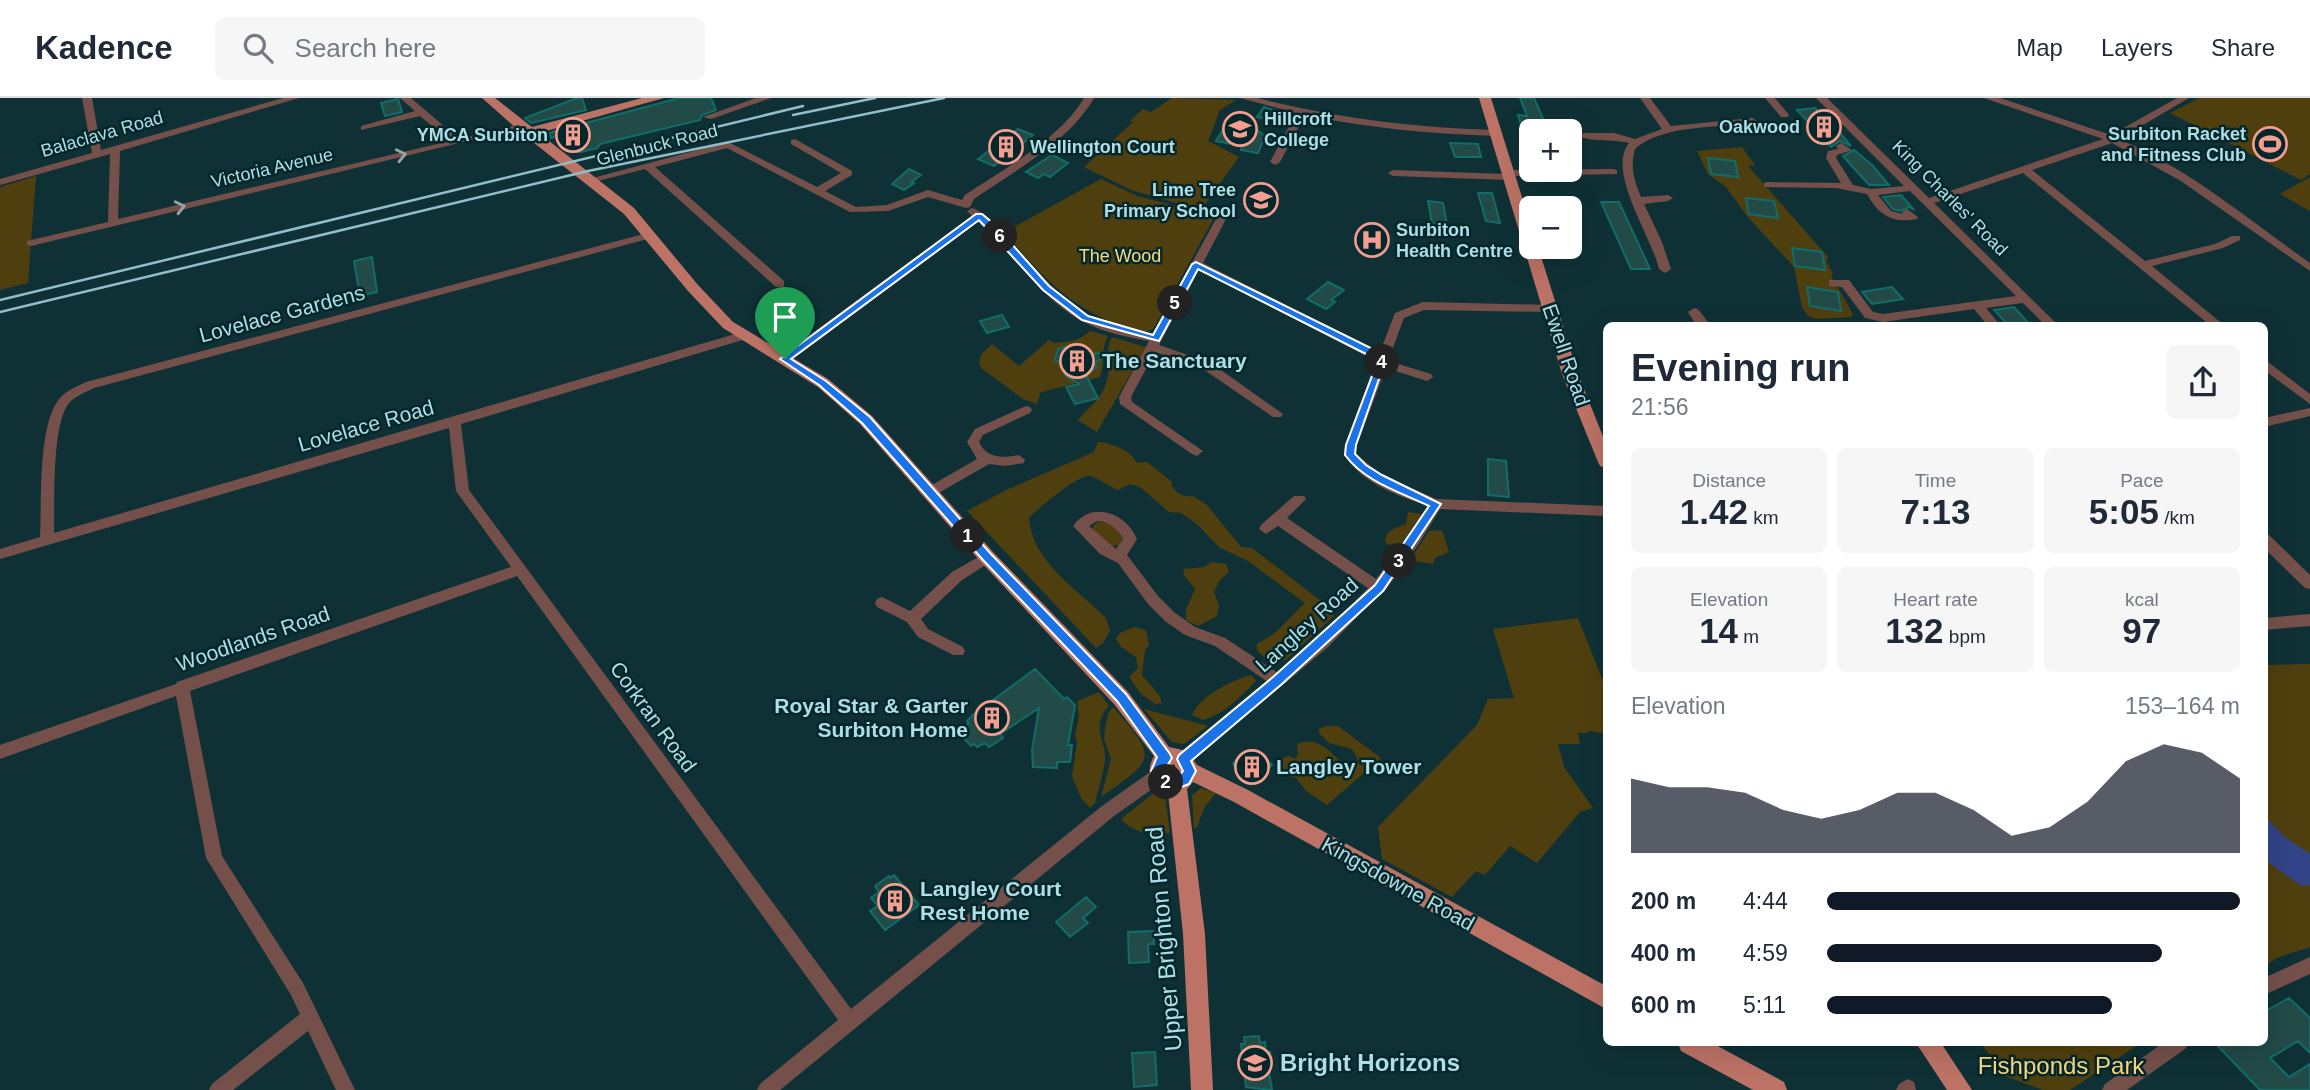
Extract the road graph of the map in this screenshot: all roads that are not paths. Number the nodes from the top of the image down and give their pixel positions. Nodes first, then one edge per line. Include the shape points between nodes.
1 (87, 98) edge
2 (294, 98) edge
3 (405, 98) edge
4 (488, 98) edge
5 (659, 98) edge
6 (766, 98) edge
7 (1090, 98) edge
8 (1245, 98) edge
9 (1485, 98) edge
10 (1645, 98) edge
11 (1770, 98) edge
12 (1821, 98) edge
13 (1989, 98) edge
14 (2184, 98) edge
15 (1259, 100) edge
16 (267, 102) edge
17 (420, 113) junction
18 (1301, 113) junction
19 (1784, 115) dead end
20 (708, 117) dead end
21 (1752, 121) dead end
22 (365, 128) dead end
23 (1669, 129) junction
24 (525, 130) junction
25 (1497, 133) junction
26 (1584, 136) dead end
27 (2110, 138) junction
28 (457, 142) junction
29 (1636, 142) junction
30 (803, 145) dead end
31 (115, 149) junction
32 (1846, 150) dead end
33 (97, 154) junction
34 (1275, 162) dead end
35 (647, 165) junction
36 (2025, 170) junction
37 (1613, 172) dead end
38 (848, 173) junction
39 (1393, 173) dead end
40 (1509, 175) junction
41 (860, 179) dead end
42 (590, 180) junction
43 (0, 181) edge
44 (1767, 184) dead end
45 (1849, 187) junction
46 (1912, 188) junction
47 (816, 192) junction
48 (1871, 192) junction
49 (1668, 198) dead end
50 (1637, 201) junction
51 (1926, 202) junction
52 (966, 205) junction
53 (979, 216) junction
54 (1912, 216) dead end
55 (1221, 219) dead end
56 (113, 223) junction
57 (651, 235) junction
58 (2227, 238) dead end
59 (31, 243) dead end
60 (1678, 261) dead end
61 (1196, 264) junction
62 (2144, 265) junction
63 (2310, 268) edge
64 (1833, 283) dead end
65 (780, 284) dead end
66 (1928, 298) dead end
67 (2024, 299) junction
68 (1977, 305) junction
69 (1549, 308) junction
70 (1939, 310) junction
71 (1694, 312) dead end
72 (1699, 322) edge
73 (1991, 322) edge
74 (2049, 322) edge
75 (2214, 322) edge
76 (742, 336) junction
77 (1154, 343) junction
78 (785, 359) junction
79 (1383, 359) junction
80 (2268, 366) edge
81 (1427, 377) dead end
82 (2310, 400) edge
83 (1026, 410) dead end
84 (2310, 412) edge
85 (1277, 414) dead end
86 (2268, 422) edge
87 (455, 423) junction
88 (1196, 452) dead end
89 (1603, 455) edge
90 (988, 459) junction
91 (1019, 460) dead end
92 (930, 492) junction
93 (1299, 499) dead end
94 (1436, 504) junction
95 (1603, 511) edge
96 (1278, 519) junction
97 (1266, 529) dead end
98 (47, 541) junction
99 (2268, 543) edge
100 (0, 554) edge
101 (1119, 556) dead end
102 (987, 557) junction
103 (520, 569) junction
104 (2310, 584) edge
105 (1379, 588) junction
106 (882, 603) dead end
107 (912, 618) junction
108 (2310, 620) edge
109 (2268, 624) edge
110 (957, 651) dead end
111 (1278, 681) junction
112 (182, 686) junction
113 (0, 752) edge
114 (1175, 769) junction
115 (2310, 964) edge
116 (2268, 985) edge
117 (1603, 996) edge
118 (312, 1017) junction
119 (850, 1022) junction
120 (1695, 1046) edge
121 (1929, 1046) edge
122 (2175, 1046) edge
123 (218, 1090) edge
124 (346, 1090) edge
125 (766, 1090) edge
126 (1202, 1090) edge
127 (1776, 1090) edge
128 (1961, 1090) edge
129 (2111, 1090) edge

1 - 33 street
2 - 16 street, Balaclava Road
3 - 17 street
4 - 24 main road
5 - 24 main road
6 - 20 street
7 - 52 street via 1064,127 969,197
8 - 15 street
9 - 25 main road, Ewell Road
10 - 23 street
11 - 19 street
12 - 46 street, King Charles' Road
13 - 27 street
14 - 27 street
15 - 18 street
16 - 31 street, Balaclava Road
17 - 22 street
17 - 28 street
18 - 25 street via 1440,133
18 - 34 street
21 - 23 street
23 - 29 street
24 - 28 street, Victoria Avenue
24 - 42 main road
25 - 40 main road, Ewell Road
26 - 29 street
27 - 36 street
27 - 63 street via 2174,172
56 -> 28 street, Victoria Avenue
29 - 50 street via 1626,160
30 - 38 street
31 - 33 street, Balaclava Road
31 - 56 street
32 - 45 street via 1832,153 1831,158
33 - 43 street, Balaclava Road
35 - 42 street, Glenbuck Road
35 - 47 street, Glenbuck Road via 729,145
35 - 65 street
36 - 51 street
36 - 62 street
37 - 40 street
38 - 41 street
38 - 47 street
39 - 40 street
40 - 69 main road, Ewell Road
42 - 57 main road
44 - 45 street
45 - 48 street
46 - 48 street
46 - 51 street, King Charles' Road
47 - 52 street, Glenbuck Road via 855,210 888,208 928,192
48 - 54 street via 1889,216
49 - 50 street
50 - 60 street via 1665,265
51 - 67 street, King Charles' Road
52 - 53 street
53 - 77 street via 1067,306 1085,318
53 - 78 street
55 - 61 street
56 - 59 street, Victoria Avenue
57 - 76 main road via 716,314
57 - 98 street, Lovelace Gardens via 77,391 63,401 52,427
58 - 62 street via 2219,246
61 - 77 street
61 - 79 street
62 - 75 street
64 - 70 street via 1844,283 1869,315 1883,318
66 - 70 street
67 - 68 street
67 - 74 street, King Charles' Road
68 - 70 street
68 - 73 street
69 - 79 street via 1411,309 1399,316
69 - 89 main road, Ewell Road
71 - 72 street
76 - 78 main road
76 - 87 street, Lovelace Road
77 - 85 street via 1208,366
77 - 88 street via 1125,397 1126,404
78 - 92 main road via 853,408
79 - 81 street via 1388,365
79 - 94 street via 1350,455 1378,478
80 - 82 street
83 - 90 street via 975,437 974,447
84 - 86 street
87 - 98 street, Lovelace Road
87 - 103 street, Corkran Road via 463,491
90 - 91 street
90 - 92 street
92 - 102 main road
93 - 96 street
94 - 95 street
94 - 105 street, Langley Road
96 - 97 street
96 - 105 street
98 - 100 street, Lovelace Road
99 - 104 street
101 - 111 street via 1170,617 1189,631 1220,642
102 - 107 street via 957,576
102 - 114 main road via 1121,698
103 - 112 street, Woodlands Road
103 - 119 street, Corkran Road
105 - 111 street, Langley Road
106 - 107 street
107 - 110 street via 923,633
108 - 109 street
111 - 114 street, Langley Road
112 - 113 street, Woodlands Road
112 - 118 street via 214,858
114 - 117 main road, Kingsdowne Road via 1241,796
114 - 119 street, Langley Road via 1108,811
114 - 126 main road, Upper Brighton Road via 1194,934
115 - 116 street
118 - 123 street
118 - 124 street
119 - 125 street, Langley Road
120 - 127 main road
121 - 128 main road
122 - 129 street

